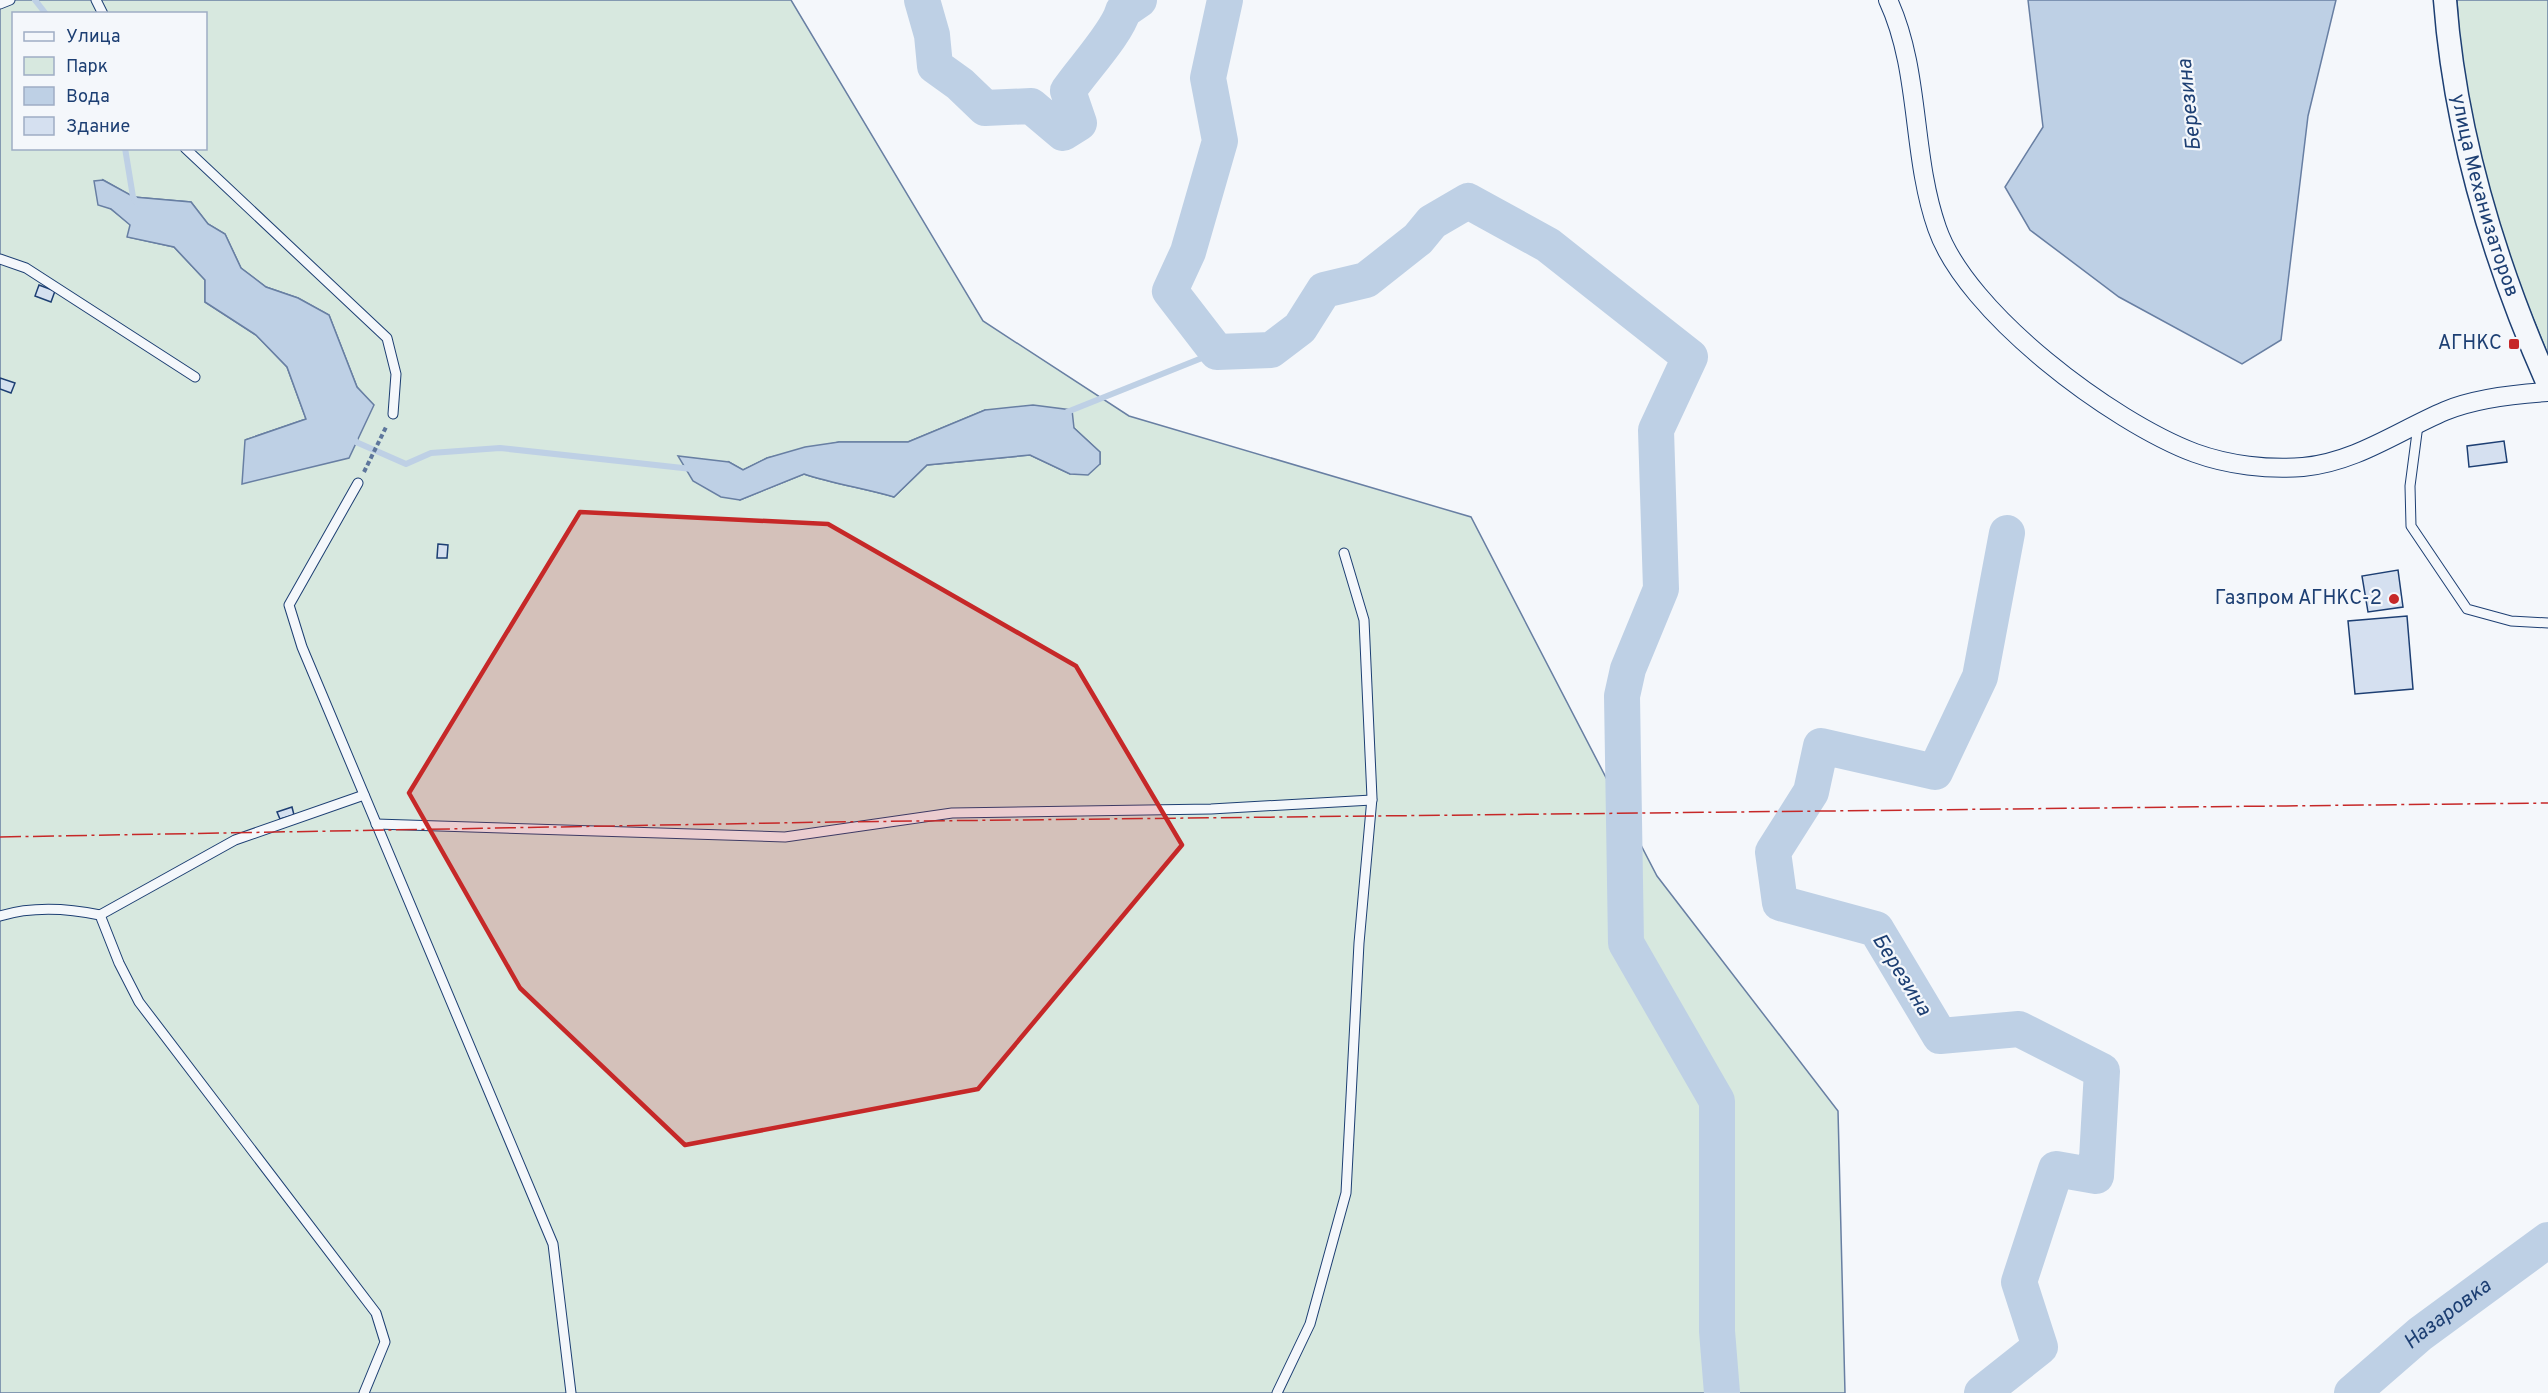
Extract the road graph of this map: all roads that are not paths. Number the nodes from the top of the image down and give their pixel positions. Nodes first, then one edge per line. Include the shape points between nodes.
1 (10, 0) edge
2 (1888, 0) edge
3 (2445, 0) edge
4 (0, 3) edge
5 (187, 150) edge
6 (0, 259) edge
7 (195, 377) dead end
8 (2548, 384) edge
9 (2548, 392) edge
10 (393, 414) road end
11 (2418, 425) junction
12 (358, 483) road end
13 (1344, 553) dead end
14 (2548, 624) edge
15 (364, 795) junction
16 (1372, 800) junction
17 (376, 824) junction
18 (100, 915) junction
19 (0, 916) edge
20 (364, 1393) edge
21 (571, 1393) edge
22 (1277, 1393) edge

1 - 4 lane
2 - 11 street via 1907,54 1916,134 1937,229 1965,282 2012,332 2125,417 2195,453 2230,462 2305,467 2343,459
3 - 8 street, улица Механизаторов via 2457,98 2495,253
5 - 10 lane via 387,338 396,374
6 - 7 lane via 26,268
9 - 11 street via 2499,397 2446,410
11 - 14 lane via 2410,486 2411,526 2467,609 2511,621
12 - 15 lane via 289,605 302,647
13 - 16 lane via 1364,620
15 - 17 lane
15 - 18 lane via 235,840
16 - 17 lane via 1210,809 952,813 785,837
16 - 22 lane via 1359,943 1346,1193 1310,1324
17 - 21 lane via 553,1244
18 - 19 lane via 73,909 24,909
18 - 20 lane via 139,1002 376,1312 385,1342

